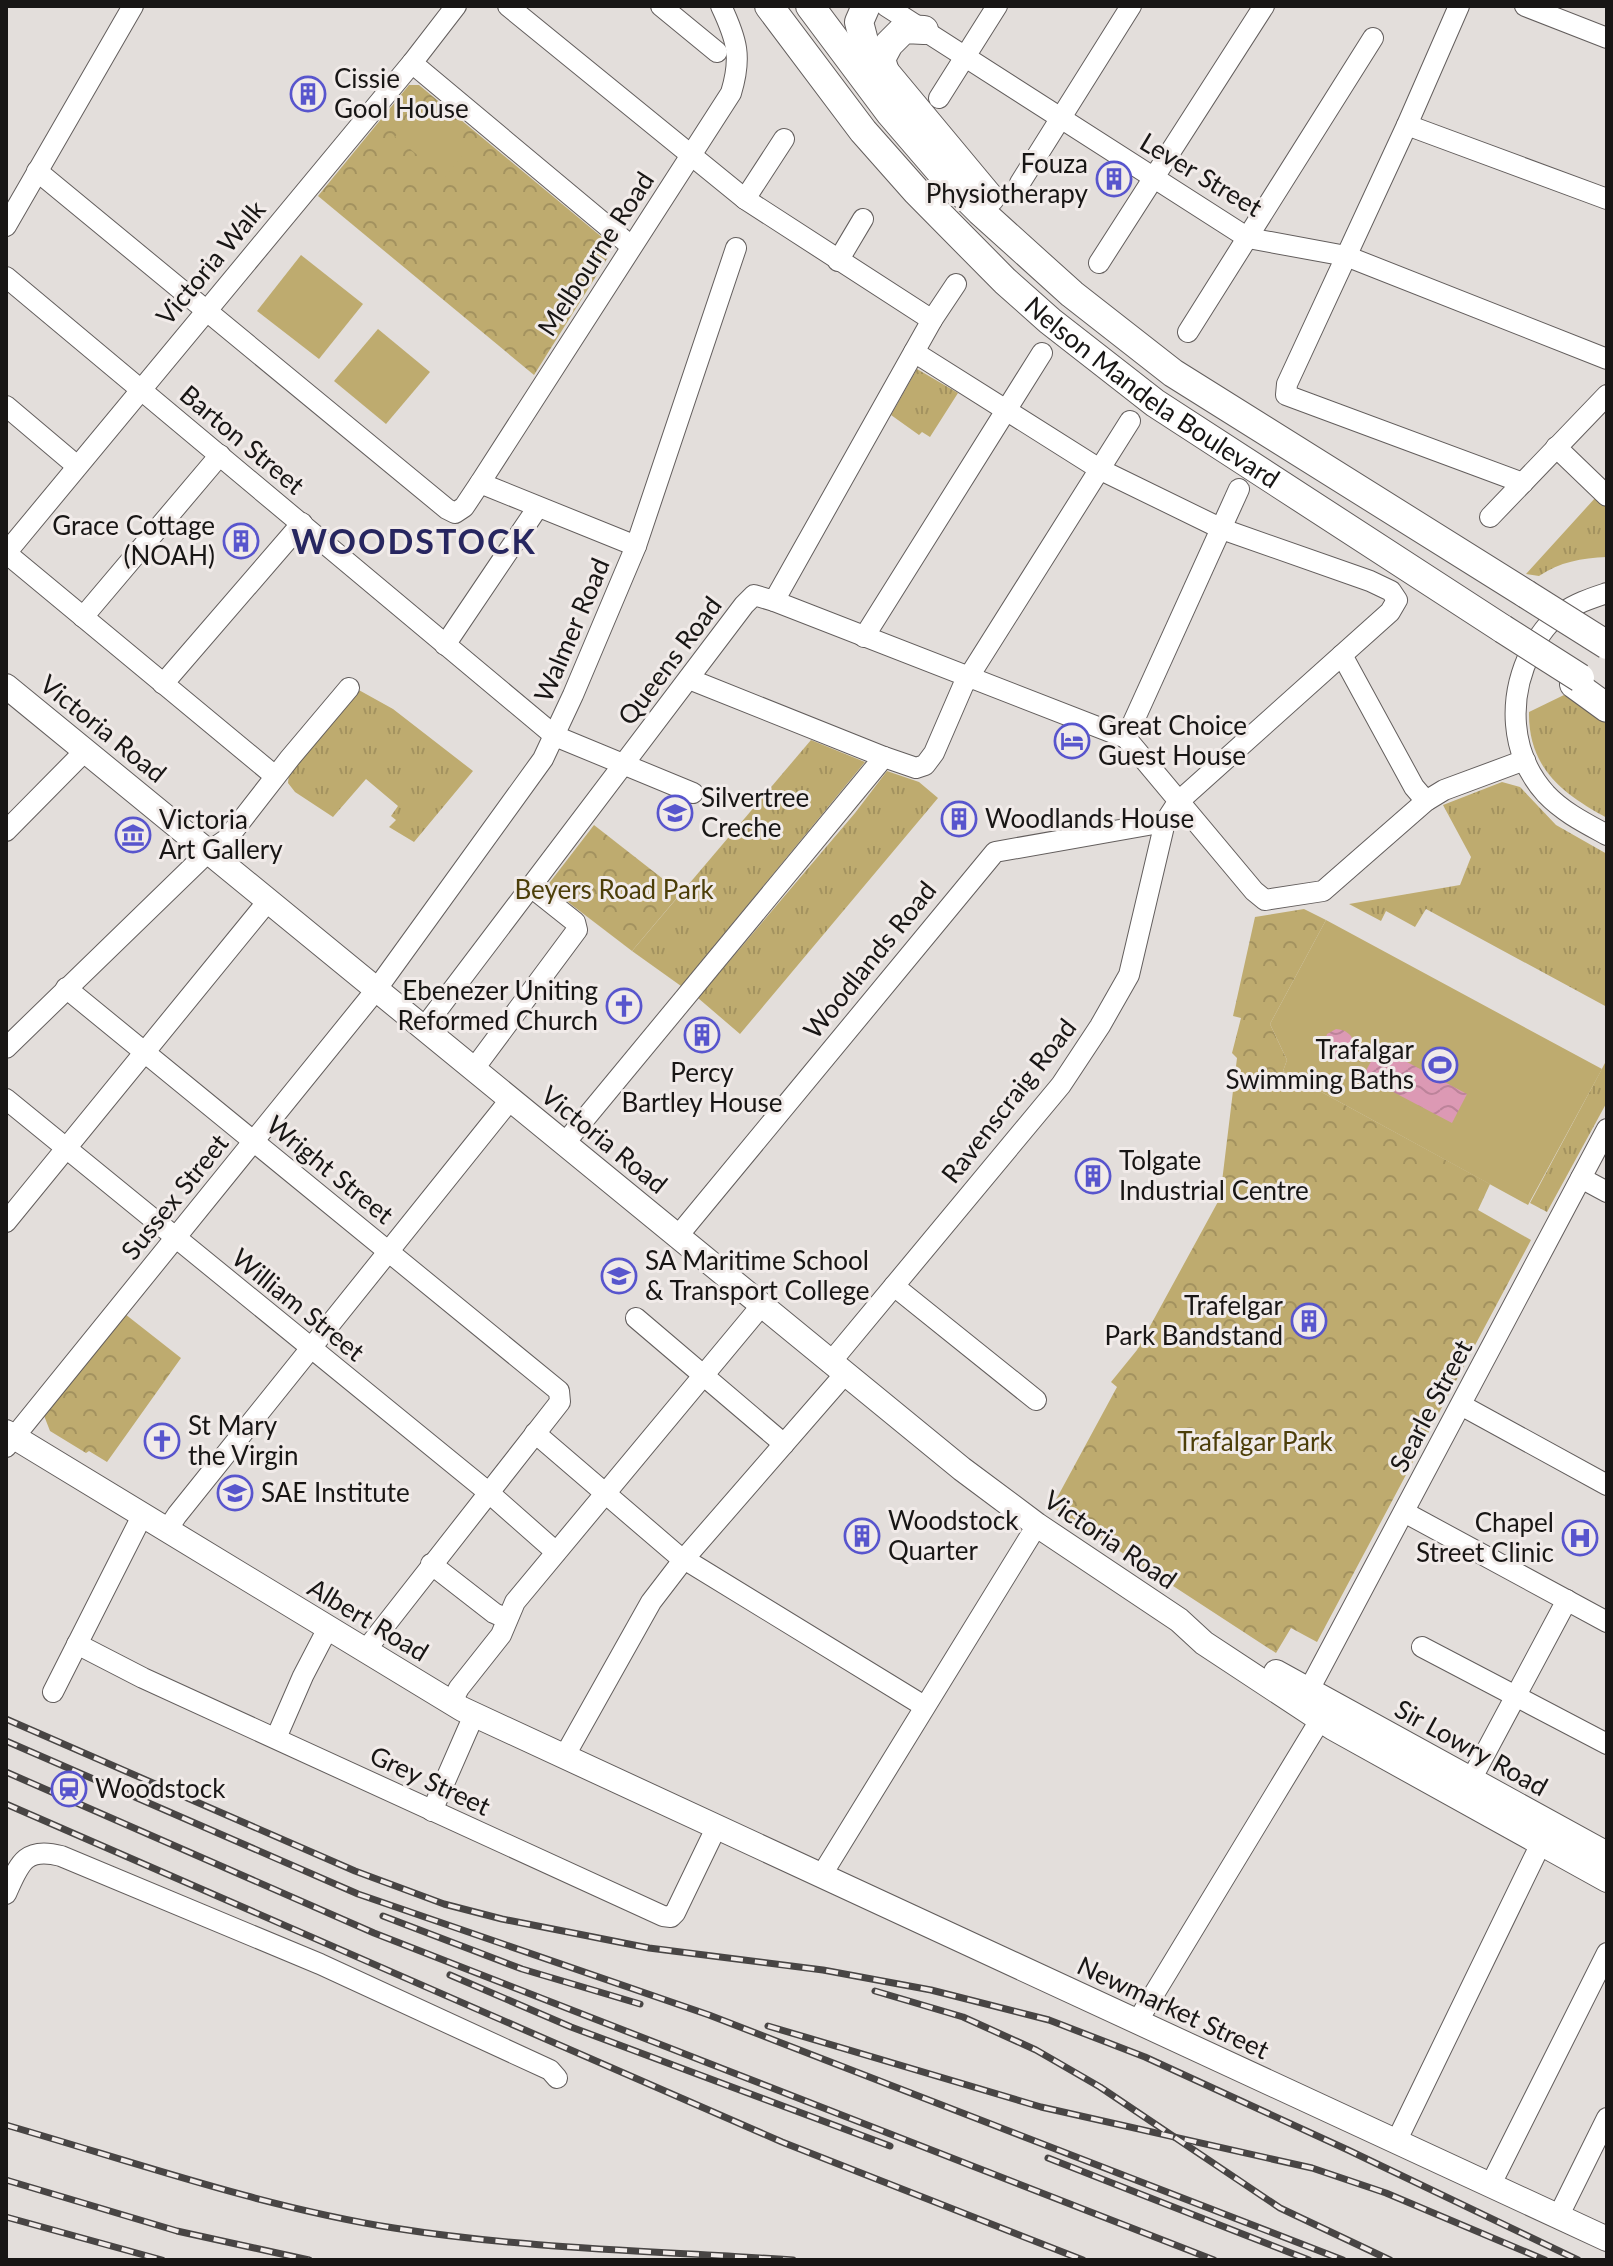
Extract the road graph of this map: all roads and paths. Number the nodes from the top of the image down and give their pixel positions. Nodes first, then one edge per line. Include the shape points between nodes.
1 (133, 6) edge
2 (456, 6) edge
3 (508, 6) edge
4 (661, 6) edge
5 (721, 6) edge
6 (769, 6) edge
7 (810, 6) edge
8 (866, 6) edge
9 (886, 6) edge
10 (997, 6) edge
11 (1131, 6) edge
12 (1264, 6) edge
13 (1459, 6) edge
14 (1525, 6) edge
15 (924, 30) junction
16 (1373, 38) dead end
17 (1607, 38) edge
18 (717, 52) dead end
19 (966, 56) junction
20 (412, 63) junction
21 (885, 72) junction
22 (939, 98) dead end
23 (1060, 118) junction
24 (1407, 125) junction
25 (784, 139) dead end
26 (691, 156) junction
27 (37, 171) junction
28 (1152, 177) junction
29 (1020, 183) dead end
30 (745, 199) junction
31 (1607, 199) edge
32 (863, 219) dead end
33 (6, 226) edge
34 (1248, 238) junction
35 (631, 246) junction
36 (736, 248) dead end
37 (1346, 256) junction
38 (1032, 260) junction
39 (838, 261) junction
40 (1099, 263) dead end
41 (6, 277) edge
42 (956, 284) dead end
43 (207, 309) junction
44 (932, 320) junction
45 (1188, 332) dead end
46 (914, 352) junction
47 (1042, 353) dead end
48 (1607, 359) edge
49 (141, 388) junction
50 (1607, 395) edge
51 (6, 406) edge
52 (1006, 410) junction
53 (1130, 421) dead end
54 (1556, 447) junction
55 (220, 455) junction
56 (77, 466) junction
57 (1101, 470) junction
58 (480, 483) junction
59 (1523, 483) junction
60 (1239, 489) dead end
61 (1607, 496) edge
62 (538, 507) junction
63 (1490, 517) dead end
64 (302, 523) junction
65 (1222, 529) junction
66 (636, 546) junction
67 (6, 553) edge
68 (1528, 591) junction
69 (1607, 593) edge
70 (774, 601) junction
71 (83, 617) junction
72 (1607, 628) edge
73 (864, 637) junction
74 (445, 645) junction
75 (1607, 645) edge
76 (1342, 655) junction
77 (968, 677) junction
78 (689, 679) junction
79 (1577, 681) junction
80 (163, 684) junction
81 (6, 686) edge
82 (349, 688) dead end
83 (1607, 695) edge
84 (1607, 708) edge
85 (555, 736) junction
86 (1126, 738) junction
87 (85, 751) junction
88 (884, 757) junction
89 (1525, 760) junction
90 (624, 765) junction
91 (275, 776) junction
92 (693, 793) dead end
93 (1426, 801) junction
94 (1178, 802) junction
95 (1165, 822) junction
96 (6, 831) edge
97 (1607, 835) edge
98 (208, 852) junction
99 (531, 887) junction
100 (268, 901) junction
101 (66, 988) junction
102 (376, 990) junction
103 (423, 1029) junction
104 (6, 1048) edge
105 (145, 1052) junction
106 (473, 1070) junction
107 (6, 1099) edge
108 (510, 1100) junction
109 (1607, 1129) edge
110 (254, 1141) junction
111 (564, 1144) junction
112 (66, 1148) junction
113 (1581, 1178) junction
114 (1607, 1192) edge
115 (6, 1222) edge
116 (677, 1237) junction
117 (175, 1238) junction
118 (390, 1252) junction
119 (894, 1286) junction
120 (762, 1305) junction
121 (636, 1318) dead end
122 (311, 1350) junction
123 (837, 1369) junction
124 (704, 1374) junction
125 (1036, 1400) dead end
126 (1461, 1405) junction
127 (535, 1433) junction
128 (8, 1438) edge
129 (784, 1444) junction
130 (1607, 1485) edge
131 (488, 1492) junction
132 (605, 1493) junction
133 (1404, 1512) junction
134 (142, 1516) junction
135 (1037, 1525) junction
136 (167, 1530) junction
137 (556, 1552) junction
138 (684, 1559) junction
139 (431, 1564) junction
140 (1567, 1600) junction
141 (507, 1619) junction
142 (1606, 1620) edge
143 (328, 1628) junction
144 (77, 1644) junction
145 (1422, 1647) dead end
146 (365, 1651) junction
147 (53, 1692) dead end
148 (1517, 1695) junction
149 (451, 1703) junction
150 (1315, 1705) junction
151 (924, 1706) junction
152 (474, 1715) junction
153 (276, 1738) junction
154 (1607, 1744) edge
155 (564, 1757) junction
156 (1466, 1790) junction
157 (432, 1811) junction
158 (716, 1828) junction
159 (1546, 1834) junction
160 (1607, 1854) edge
161 (821, 1876) junction
162 (1607, 1880) edge
163 (6, 1894) edge
164 (1607, 1953) edge
165 (1137, 2022) junction
166 (557, 2078) dead end
167 (1607, 2118) edge
168 (1396, 2142) junction
169 (1490, 2186) junction
170 (1558, 2217) junction
171 (1607, 2239) edge

1 - 27 street
2 - 20 street, Victoria Walk
3 - 26 street
4 - 18 street
5 - 26 street, Melbourne Road via 738,44 736,78
6 - 79 highway, Nelson Mandela Boulevard, bridge via 863,131 917,192 1050,321 1155,403
7 - 38 highway, Nelson Mandela Boulevard via 939,170
8 - 21 highway via 859,22 861,36
9 - 15 street, Lever Street
10 - 19 street
11 - 23 street
12 - 28 street
13 - 24 street
14 - 17 street
15 - 19 street, Lever Street
15 - 21 highway via 904,29 889,44 881,59
16 - 34 street
19 - 22 street
19 - 23 street, Lever Street
20 - 35 street
20 - 43 street, Victoria Walk
21 - 38 highway via 1010,222
23 - 28 street, Lever Street
23 - 29 street
24 - 31 street
24 - 37 street
25 - 30 street
26 - 30 street
26 - 35 street, Melbourne Road
27 - 33 street
27 - 43 street
28 - 34 street, Lever Street
28 - 40 street
30 - 39 street
32 - 39 street
34 - 37 street, Lever Street
34 - 45 street
35 - 58 street, Melbourne Road
36 - 66 street, Walmer Road
37 - 48 street, Lever Street
37 - 59 street via 1286,395
38 - 68 highway, Nelson Mandela Boulevard via 1173,373
39 - 44 street
41 - 49 street, Barton Street
42 - 44 street
43 - 49 street, Victoria Walk
43 - 58 street, Melbourne Road via 451,512 460,511
44 - 46 street
46 - 52 street
46 - 70 street
47 - 52 street
49 - 55 street, Barton Street
49 - 56 street, Victoria Walk
50 - 54 street
51 - 56 street
52 - 57 street
52 - 73 street
53 - 57 street
54 - 59 street
54 - 61 street
55 - 64 street, Barton Street
55 - 71 street
56 - 67 street, Victoria Walk
57 - 65 street
57 - 77 street
58 - 62 street
59 - 63 street
60 - 65 street
62 - 66 street
62 - 74 street
64 - 74 street, Barton Street
64 - 80 street
65 - 76 street, Ravenscraig Road via 1391,591 1397,600 1390,612
65 - 86 street
66 - 85 street, Walmer Road
67 - 71 street
68 - 72 highway
68 - 75 highway, Nelson Mandela Boulevard, bridge
69 - 89 street via 1560,614 1538,637 1522,669 1514,707
70 - 73 street
70 - 78 street, Queens Road via 751,597
71 - 80 street
73 - 77 street
74 - 85 street, Barton Street
76 - 93 street
76 - 94 street, Ravenscraig Road
77 - 86 street
77 - 88 street via 925,765 916,768
78 - 88 street
78 - 90 street, Queens Road
79 - 83 highway, Nelson Mandela Boulevard
79 - 84 highway
80 - 91 street
81 - 87 main road, Victoria Road
82 - 91 street
85 - 90 street, Barton Street
85 - 102 street, Walmer Road
86 - 94 street
87 - 96 street
87 - 98 main road, Victoria Road
88 - 111 street
89 - 93 street
89 - 97 street via 1554,801
90 - 92 street, Barton Street
90 - 99 street, Queens Road
91 - 98 street via 227,839
93 - 94 street via 1323,891 1268,900
94 - 95 street, Ravenscraig Road
95 - 116 street, Woodlands Road via 995,852
95 - 119 street, Ravenscraig Road via 1129,975 1100,1026 1061,1085
98 - 100 main road, Victoria Road
98 - 101 street
99 - 103 street, Queens Road
99 - 106 street via 575,922 577,930
100 - 102 main road, Victoria Road
100 - 105 street
101 - 104 street
101 - 105 street, Wright Street
102 - 103 main road, Victoria Road
102 - 110 street, Sussex Street
103 - 106 main road, Victoria Road
105 - 110 street, Wright Street
105 - 112 street
106 - 108 main road, Victoria Road
107 - 112 street, William Street
108 - 111 main road, Victoria Road
108 - 118 street
109 - 113 street, Searle Street
110 - 117 street, Sussex Street
110 - 118 street, Wright Street
111 - 116 main road, Victoria Road
112 - 115 street
112 - 117 street, William Street
113 - 114 street
113 - 126 street, Searle Street
116 - 120 main road, Victoria Road
117 - 122 street, William Street
117 - 128 street, Sussex Street
118 - 122 street
118 - 127 street, Wright Street via 561,1393 560,1402
119 - 123 street, Ravenscraig Road
119 - 125 street
120 - 123 main road, Victoria Road
120 - 124 street
121 - 124 street
122 - 131 street, William Street
122 - 136 street
123 - 129 street, Ravenscraig Road
123 - 135 main road, Victoria Road
124 - 129 street
124 - 132 street
126 - 130 street
126 - 133 street, Searle Street
127 - 131 street
127 - 132 street
128 - 134 main road, Albert Road
129 - 138 street, Ravenscraig Road
131 - 137 street, William Street
131 - 139 street
132 - 137 street
132 - 138 street
133 - 140 street
133 - 150 street, Searle Street
134 - 136 main road, Albert Road
134 - 144 street
135 - 150 main road, Victoria Road via 1179,1620 1210,1631
135 - 151 street
136 - 143 main road, Albert Road
137 - 141 street
138 - 151 street
138 - 155 street, Ravenscraig Road via 636,1626
139 - 141 street
139 - 146 street
140 - 142 street
140 - 148 street
141 - 149 street
143 - 146 main road, Albert Road
143 - 153 street
144 - 147 street
144 - 153 street, Grey Street
145 - 148 street
146 - 149 main road, Albert Road
148 - 154 street
148 - 156 street
149 - 152 main road, Albert Road
150 - 156 main road, Sir Lowry Road
150 - 165 street, Searle Street
151 - 161 street
152 - 155 main road, Albert Road
152 - 157 street
153 - 157 street, Grey Street
155 - 158 main road, Albert Road
156 - 159 main road, Sir Lowry Road
157 - 158 street, Grey Street via 671,1917
158 - 161 main road, Newmarket Street
159 - 160 main road, Sir Lowry Road
159 - 162 main road, Sir Lowry Road
159 - 168 street
161 - 165 main road, Newmarket Street
163 - 166 street via 25,1858 38,1852 61,1856 452,2024
164 - 169 street
165 - 168 main road, Newmarket Street
167 - 170 street
168 - 169 main road, Newmarket Street
169 - 170 main road, Newmarket Street
170 - 171 main road, Newmarket Street

